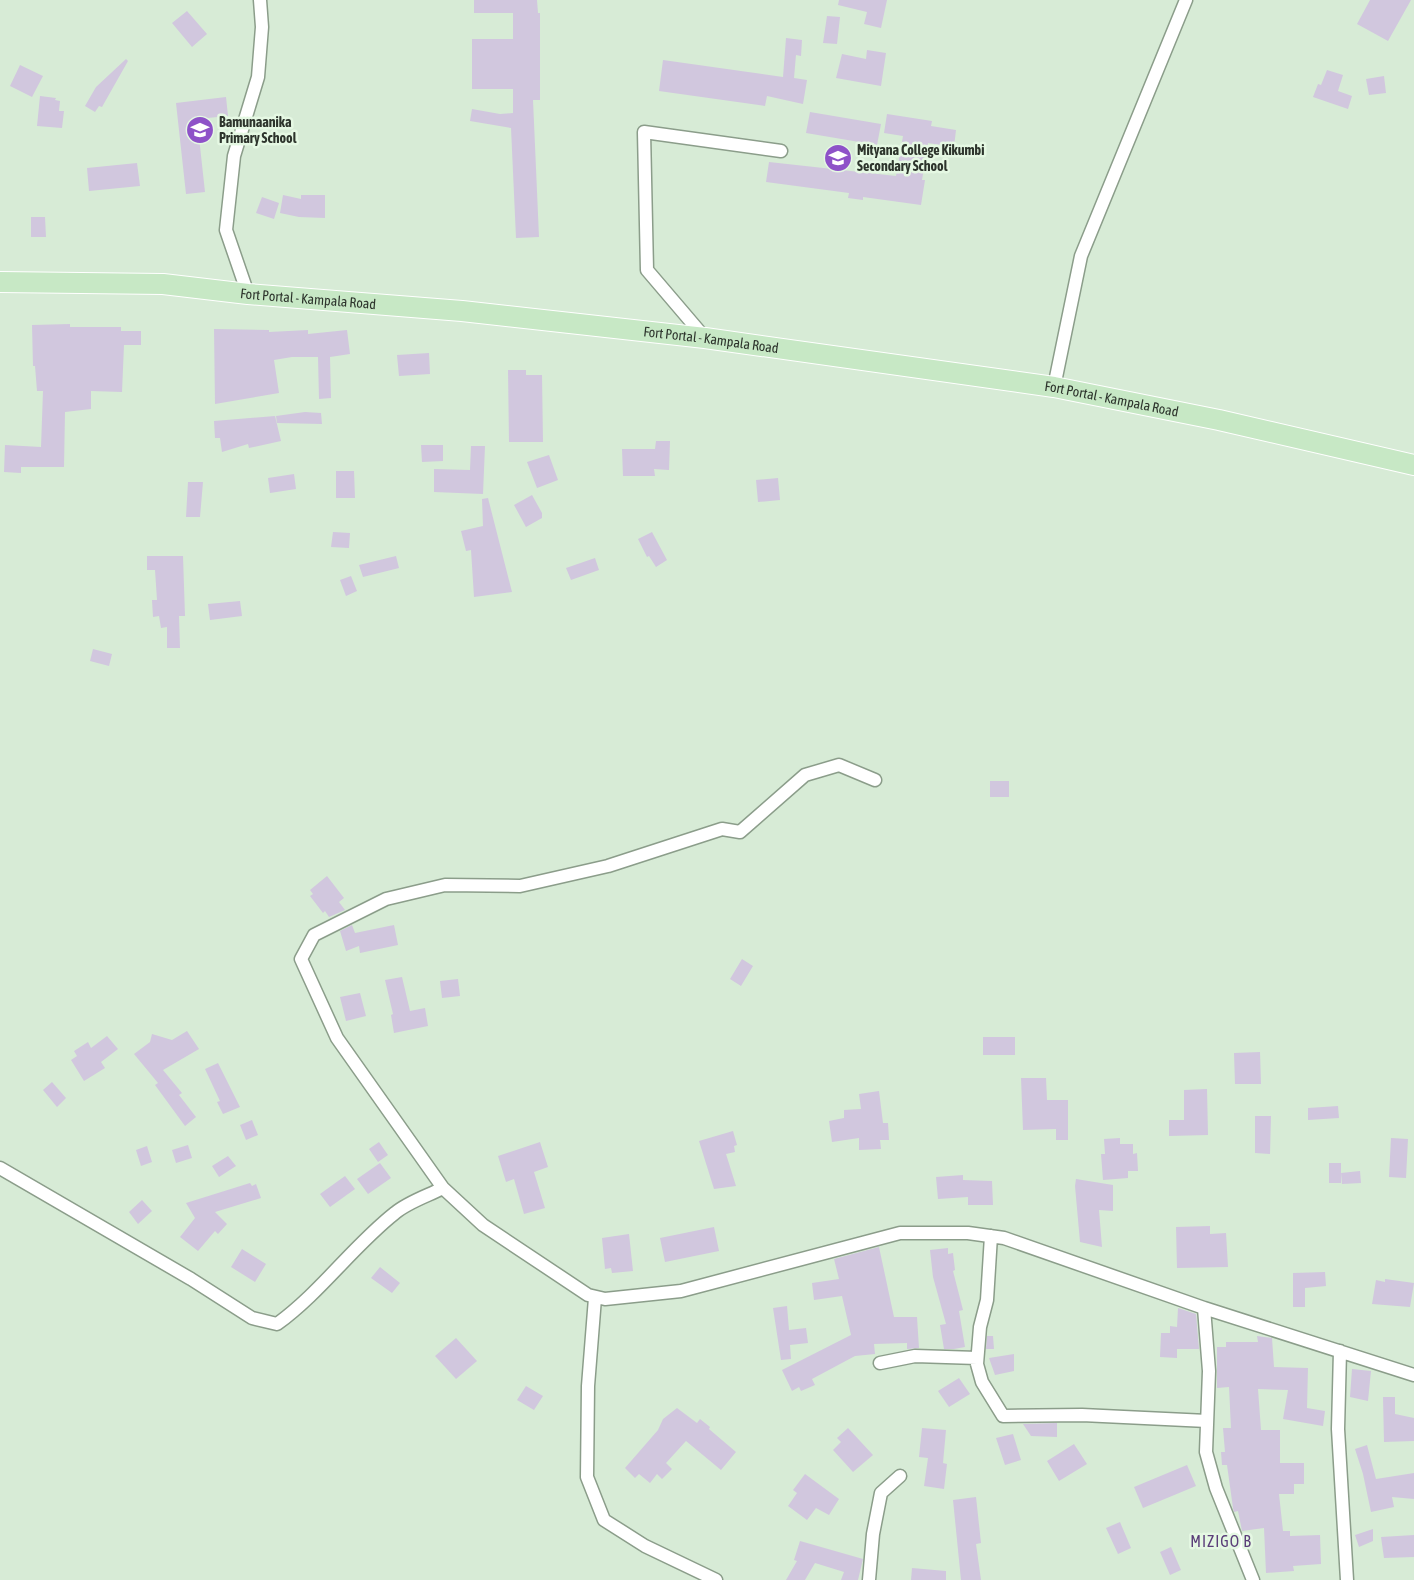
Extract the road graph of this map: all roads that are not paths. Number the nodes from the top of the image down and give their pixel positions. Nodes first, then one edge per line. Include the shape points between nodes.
1 (260, 0) edge
2 (1186, 0) edge
3 (781, 151) dead end
4 (0, 282) edge
5 (248, 294) junction
6 (705, 338) junction
7 (1054, 387) junction
8 (1414, 465) edge
9 (875, 780) dead end
10 (0, 1168) edge
11 (443, 1188) junction
12 (991, 1236) junction
13 (595, 1298) junction
14 (1204, 1308) junction
15 (1340, 1351) junction
16 (977, 1358) junction
17 (880, 1364) dead end
18 (1414, 1374) edge
19 (1206, 1421) junction
20 (900, 1476) dead end
21 (716, 1580) edge
22 (870, 1580) edge
23 (1253, 1580) edge
24 (1347, 1580) edge

1 - 5 street via 262,27 258,77 234,156 226,230
2 - 7 street via 1081,256
3 - 6 street via 644,132 647,270
4 - 5 main road, Fort Portal - Kampala Road via 163,284
5 - 6 main road, Fort Portal - Kampala Road via 462,311
6 - 7 main road, Fort Portal - Kampala Road
7 - 8 main road, Fort Portal - Kampala Road via 1219,420
9 - 11 street via 839,764 805,775 740,832 722,829 608,866 520,886 445,884 386,899 314,935 301,959 337,1038
10 - 11 street via 252,1318 277,1324 397,1211
11 - 13 street via 483,1225
12 - 13 street via 900,1233 681,1291
12 - 14 street
12 - 16 street via 987,1300
13 - 21 street via 588,1386 587,1477 604,1520 645,1546
14 - 15 street
14 - 19 street via 1209,1371
15 - 18 street
15 - 24 street via 1338,1429
16 - 17 street via 915,1356
16 - 19 street via 982,1382 1003,1416 1082,1415
19 - 23 street via 1206,1452 1216,1488
20 - 22 street via 882,1493 873,1534

